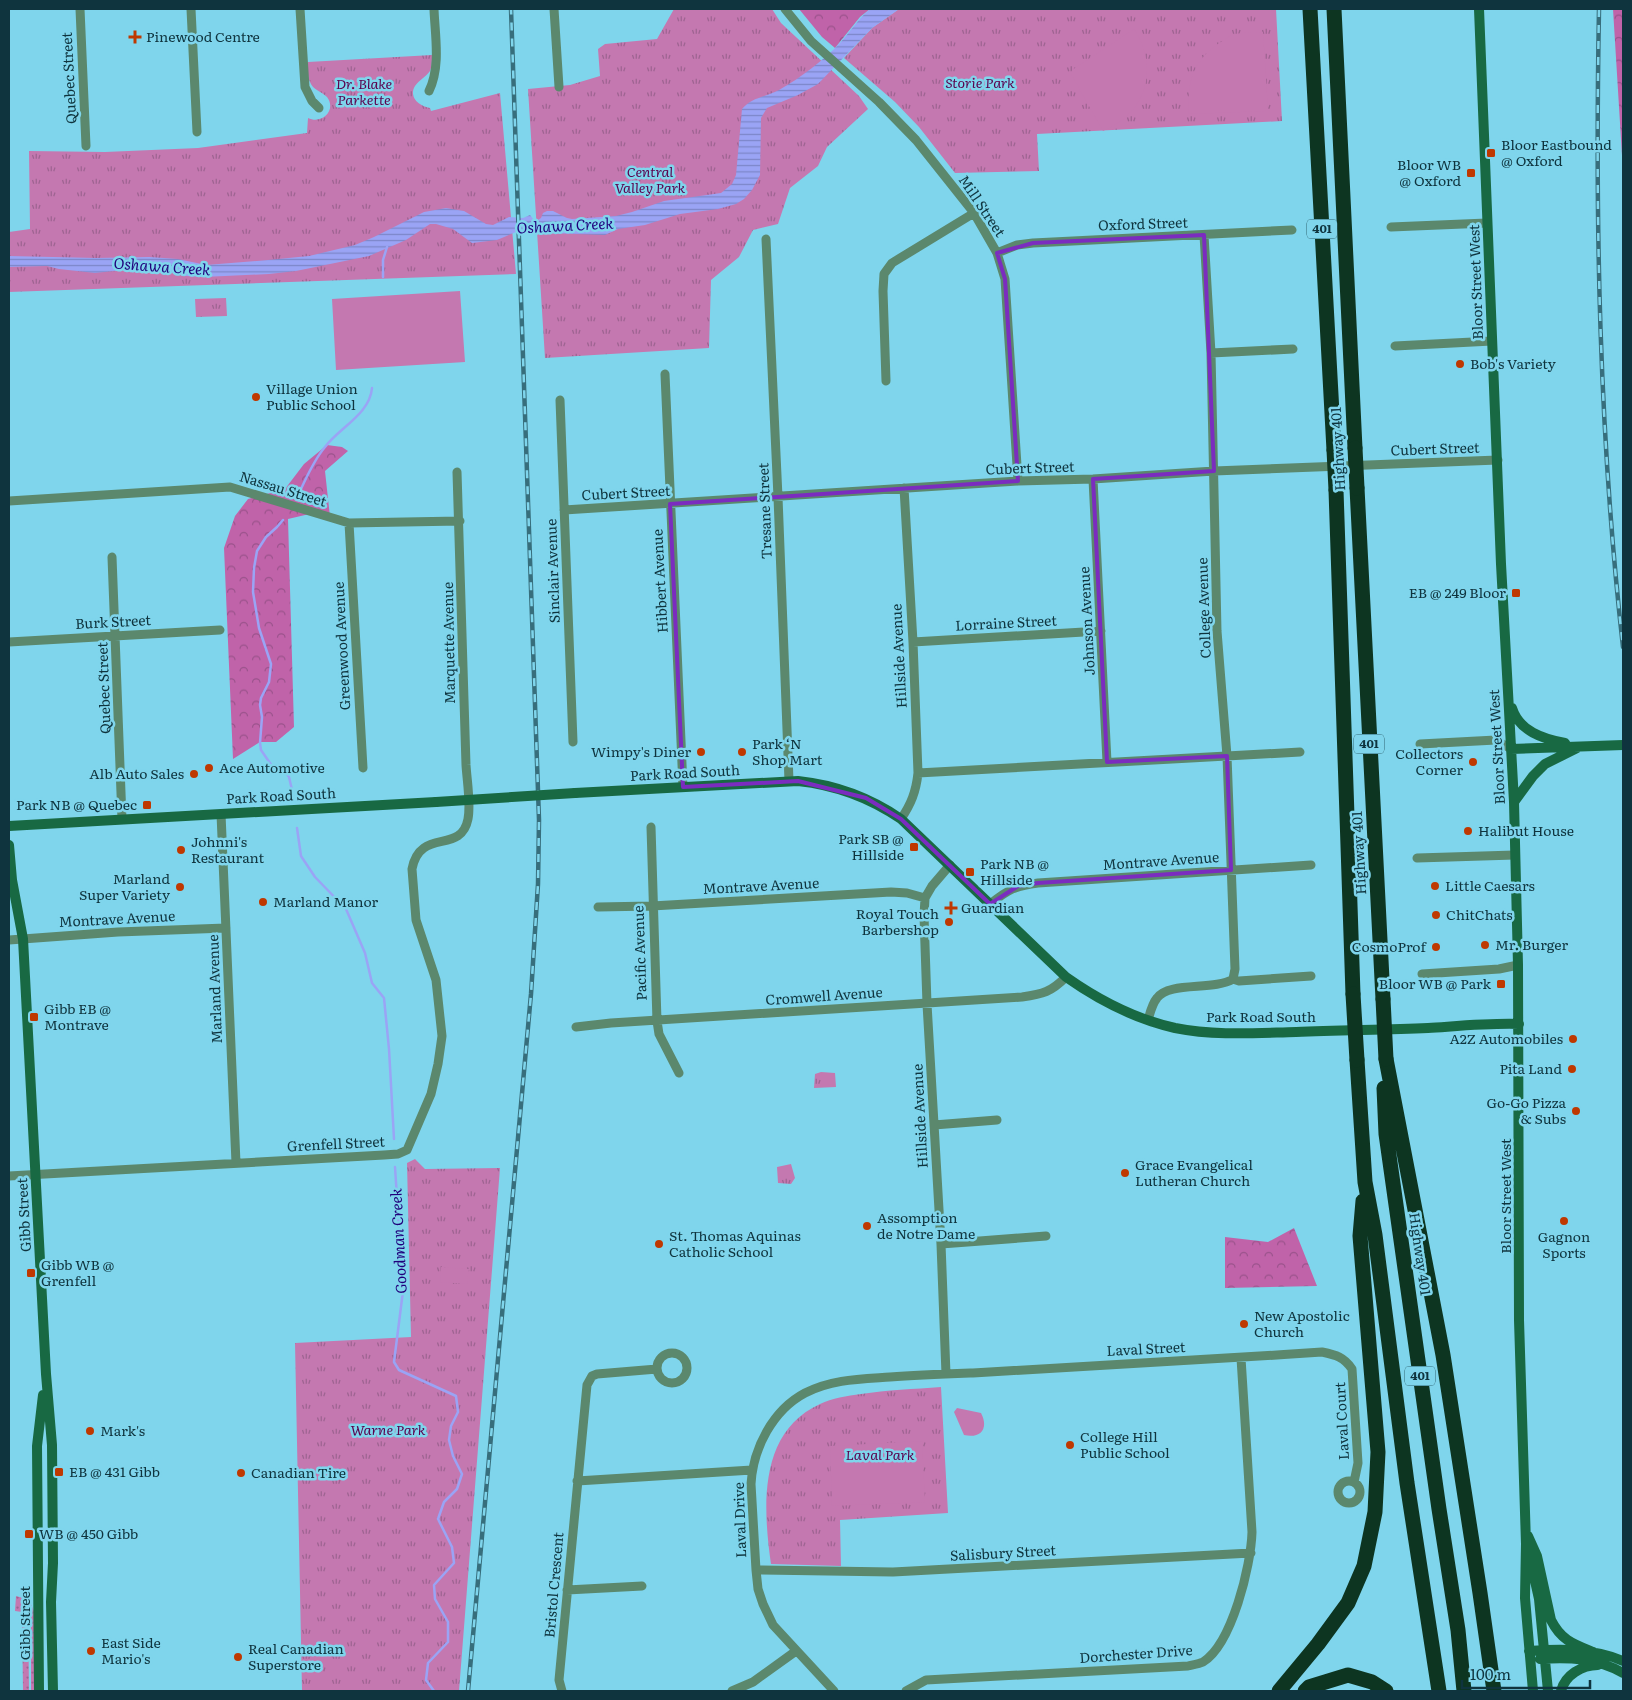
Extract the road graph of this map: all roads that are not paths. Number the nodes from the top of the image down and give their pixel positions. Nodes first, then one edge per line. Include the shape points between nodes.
1 (80, 9) edge
2 (191, 9) edge
3 (300, 9) edge
4 (434, 9) edge
5 (554, 9) edge
6 (785, 9) edge
7 (1336, 9) edge
8 (1479, 9) edge
9 (1310, 14) edge
10 (559, 86) dead end
11 (429, 91) dead end
12 (318, 108) dead end
13 (197, 132) dead end
14 (86, 146) dead end
15 (974, 213) junction
16 (1487, 223) junction
17 (1391, 227) dead end
18 (1292, 230) dead end
19 (1204, 235) junction
20 (766, 239) dead end
21 (997, 253) junction
22 (1492, 341) junction
23 (1395, 346) dead end
24 (1293, 349) dead end
25 (1211, 353) junction
26 (665, 374) dead end
27 (886, 381) dead end
28 (560, 400) dead end
29 (1498, 460) junction
30 (1214, 471) junction
31 (457, 472) dead end
32 (1093, 479) junction
33 (1018, 481) junction
34 (904, 488) junction
35 (778, 498) junction
36 (9, 501) edge
37 (670, 504) junction
38 (564, 510) junction
39 (460, 521) junction
40 (349, 523) junction
41 (112, 557) dead end
42 (220, 630) dead end
43 (1101, 631) junction
44 (116, 636) junction
45 (9, 642) edge
46 (913, 642) junction
47 (1509, 699) junction
48 (573, 742) dead end
49 (1420, 744) dead end
50 (1623, 745) edge
51 (1580, 747) junction
52 (1511, 749) junction
53 (1300, 752) dead end
54 (1226, 756) junction
55 (1106, 762) junction
56 (363, 768) dead end
57 (918, 773) junction
58 (789, 781) junction
59 (683, 787) junction
60 (1514, 802) junction
61 (221, 814) junction
62 (469, 814) joint
63 (122, 818) junction
64 (900, 819) junction
65 (9, 826) edge
66 (650, 827) dead end
67 (9, 845) edge
68 (1515, 855) junction
69 (1417, 858) dead end
70 (950, 865) junction
71 (1311, 865) dead end
72 (1231, 870) junction
73 (925, 898) junction
74 (990, 904) junction
75 (652, 906) junction
76 (598, 907) dead end
77 (226, 928) junction
78 (24, 939) junction
79 (9, 940) edge
80 (1518, 965) junction
81 (1422, 974) dead end
82 (1311, 976) dead end
83 (1066, 977) junction
84 (1233, 979) junction
85 (927, 1004) junction
86 (1148, 1020) junction
87 (657, 1021) junction
88 (1519, 1024) junction
89 (576, 1027) dead end
90 (1386, 1060) junction
91 (679, 1073) dead end
92 (996, 1120) dead end
93 (934, 1125) junction
94 (236, 1163) junction
95 (36, 1175) junction
96 (9, 1176) edge
97 (1365, 1182) junction
98 (1046, 1236) dead end
99 (941, 1244) junction
100 (1241, 1358) junction
101 (1347, 1360) joint
102 (657, 1369) dead end
103 (46, 1374) junction
104 (946, 1374) junction
105 (752, 1470) junction
106 (577, 1481) junction
107 (1354, 1482) dead end
108 (1526, 1530) junction
109 (1526, 1544) junction
110 (1251, 1553) junction
111 (756, 1570) junction
112 (642, 1586) dead end
113 (567, 1590) junction
114 (1458, 1630) junction
115 (796, 1651) junction
116 (1593, 1652) junction
117 (1544, 1654) junction
118 (1529, 1655) junction
119 (1623, 1660) edge
120 (1608, 1665) junction
121 (1623, 1673) edge
122 (39, 1691) edge
123 (53, 1691) edge
124 (562, 1691) edge
125 (732, 1691) edge
126 (834, 1691) edge
127 (906, 1691) edge
128 (1279, 1691) edge
129 (1305, 1691) edge
130 (1386, 1691) edge
131 (1439, 1691) edge
132 (1464, 1691) edge
133 (1471, 1691) edge
134 (1494, 1691) edge
135 (1532, 1691) edge
136 (1548, 1691) edge
137 (1561, 1691) edge

1 - 14 street, Quebec Street
2 - 13 street
3 - 12 street via 305,87
4 - 11 street via 437,67
5 - 10 street
6 - 15 street, Mill Street via 811,41 898,120
7 - 90 highway, Highway 401 / 401, bridge via 1354,448
8 - 16 main road, Bloor Street West
9 - 97 highway, Highway 401 / 401, bridge via 1336,490 1353,994
15 - 21 street, Mill Street
15 - 27 street via 892,264 884,274
16 - 17 street
16 - 22 main road, Bloor Street West
18 - 19 street, Oxford Street
19 - 21 street, Oxford Street via 1033,242
19 - 25 street, College Avenue
20 - 35 street, Tresane Street
21 - 33 street, Mill Street via 1006,279
22 - 23 street
22 - 29 main road, Bloor Street West
24 - 25 street
25 - 30 street, College Avenue
26 - 37 street, Hibbert Avenue
28 - 38 street, Sinclair Avenue
29 - 30 street, Cubert Street
29 - 47 main road, Bloor Street West
30 - 32 street, Cubert Street
30 - 54 street, College Avenue via 1217,631
31 - 39 street, Marquette Avenue
32 - 33 street, Cubert Street
32 - 43 street, Johnson Avenue
33 - 34 street, Cubert Street
34 - 35 street, Cubert Street
34 - 46 street, Hillside Avenue
35 - 37 street, Cubert Street
35 - 58 street, Tresane Street
36 - 40 street, Nassau Street via 230,487
37 - 38 street, Cubert Street
37 - 59 street, Hibbert Avenue
38 - 48 street, Sinclair Avenue
39 - 40 street, Nassau Street
39 - 62 street, Marquette Avenue
40 - 56 street, Greenwood Avenue
41 - 44 street, Quebec Street
42 - 44 street, Burk Street
43 - 46 street, Lorraine Street
43 - 55 street, Johnson Avenue
44 - 45 street, Burk Street
44 - 63 street, Quebec Street
46 - 57 street, Hillside Avenue
47 - 51 main road via 1519,724 1546,738
47 - 52 main road, Bloor Street West
49 - 52 street via 1496,740
50 - 51 main road
51 - 52 main road
51 - 60 main road via 1545,764
52 - 60 main road, Bloor Street West
53 - 54 street
54 - 55 street
54 - 72 street, College Avenue
55 - 57 street
57 - 64 street, Hillside Avenue via 914,797
58 - 59 main road, Park Road South
58 - 64 main road, Park Road South via 844,790 866,798
59 - 61 main road, Park Road South, bridge
60 - 68 main road, Bloor Street West
61 - 63 main road, Park Road South
61 - 77 street, Marland Avenue
62 - 94 street, Grenfell Street via 460,835 429,844 413,863 416,920 436,980 442,1036 431,1094 408,1150 398,1154
63 - 65 main road, Park Road South
64 - 70 main road, Park Road South
66 - 75 street, Pacific Avenue
67 - 78 main road, Gibb Street via 12,880
68 - 69 street
68 - 80 main road, Bloor Street West
70 - 73 street
70 - 74 main road, Park Road South
71 - 72 street, Montrave Avenue
72 - 74 street, Montrave Avenue via 1038,883 1007,890
72 - 84 street, College Avenue
73 - 75 street, Montrave Avenue via 892,892
73 - 85 street, Hillside Avenue
74 - 83 main road, Park Road South
75 - 76 street, Montrave Avenue
75 - 87 street, Pacific Avenue
77 - 78 street, Montrave Avenue
77 - 94 street, Marland Avenue
78 - 79 street, Montrave Avenue
78 - 95 main road, Gibb Street
80 - 81 street
80 - 88 main road, Bloor Street West
82 - 84 street
83 - 85 street, Cromwell Avenue via 1044,994
83 - 86 main road, Park Road South via 1109,1004
84 - 86 street via 1225,984 1170,989 1158,996
85 - 87 street, Cromwell Avenue
85 - 93 street, Hillside Avenue
86 - 88 main road, Park Road South via 1192,1031 1226,1034
87 - 89 street, Cromwell Avenue
87 - 91 street, Pacific Avenue via 659,1034
88 - 108 main road, Bloor Street West via 1519,1320
90 - 114 highway, Highway 401 / 401 via 1386,1134
90 - 134 highway via 1443,1355
92 - 93 street
93 - 99 street, Hillside Avenue
94 - 95 street, Grenfell Street
95 - 96 street, Grenfell Street
95 - 103 main road, Gibb Street
97 - 128 highway via 1360,1236 1378,1452 1374,1512 1364,1566 1348,1603
97 - 131 highway, Highway 401 / 401
98 - 99 street
99 - 104 street, Hillside Avenue
100 - 101 street, Laval Street via 1322,1352
100 - 104 street, Laval Street
100 - 110 street, Dorchester Drive
101 - 107 street, Laval Court via 1354,1379 1358,1463
102 - 106 street, Bristol Crescent via 592,1376 586,1385
103 - 122 main road, Gibb Street via 36,1446
103 - 123 main road, Gibb Street via 52,1445
104 - 105 street, Laval Drive via 836,1382 804,1394 785,1409 767,1431
105 - 106 street
105 - 111 street, Laval Drive
106 - 113 street, Bristol Crescent
108 - 109 main road, Bloor Street West
108 - 116 main road via 1537,1556 1551,1620 1565,1639
109 - 117 main road, Bloor Street West via 1536,1582
109 - 118 main road, Bloor Street West
110 - 111 street, Salisbury Street via 893,1572
110 - 127 street, Dorchester Drive via 1238,1601 1222,1642 1202,1662 1188,1666 926,1680
111 - 115 street, Laval Drive via 758,1589 768,1616
112 - 113 street
113 - 124 street, Bristol Crescent via 559,1680
114 - 132 highway, Highway 401 / 401
114 - 133 highway
115 - 125 street via 753,1682
115 - 126 street, Laval Drive
116 - 117 main road
116 - 119 main road
117 - 118 main road
117 - 120 main road
117 - 136 main road, Bloor Street West
118 - 135 main road, Bloor Street West
120 - 121 main road
120 - 137 main road via 1579,1669
129 - 130 highway via 1348,1675 1372,1682

